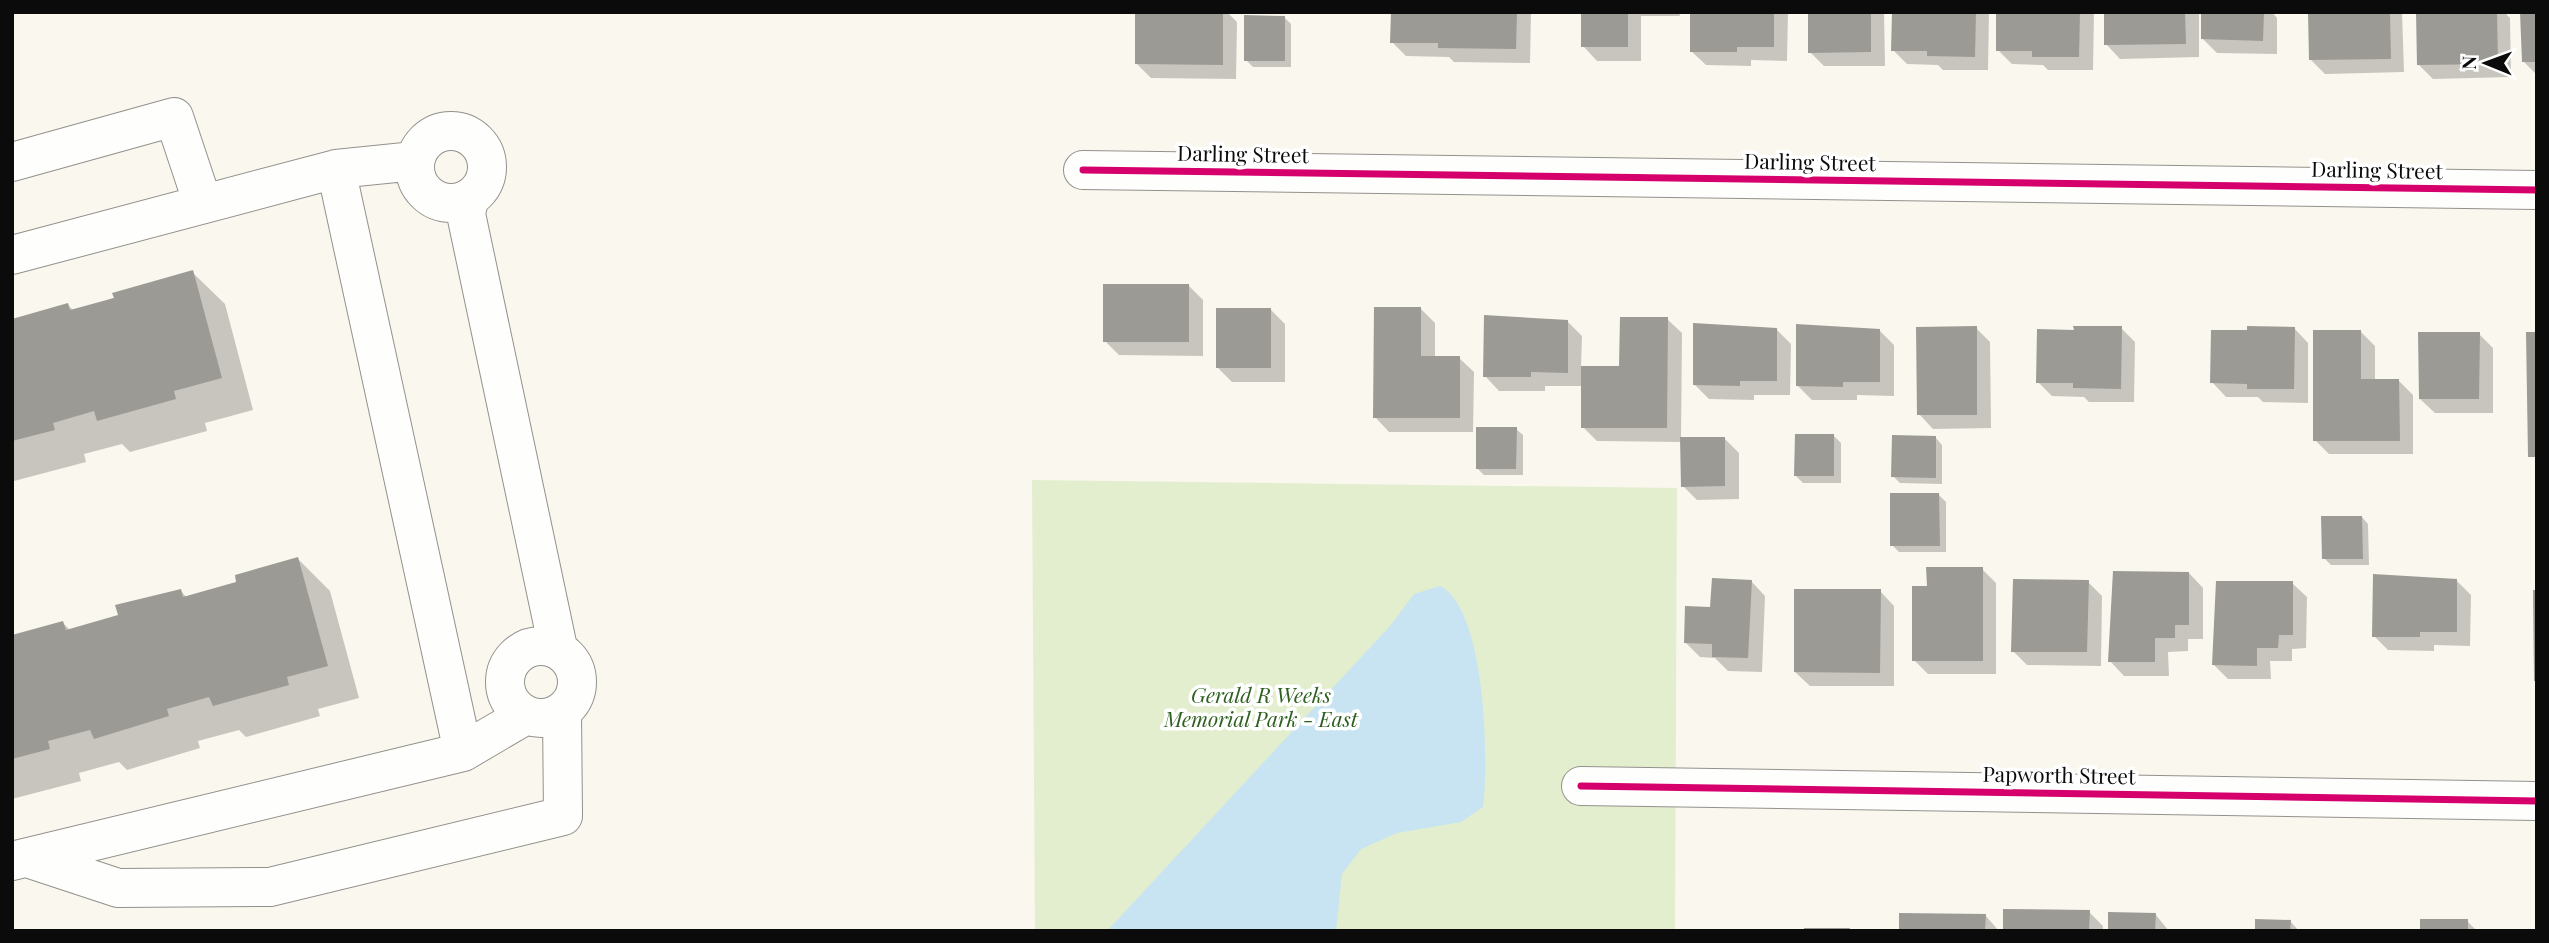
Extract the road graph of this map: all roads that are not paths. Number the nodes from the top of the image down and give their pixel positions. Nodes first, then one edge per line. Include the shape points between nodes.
1 (415, 161) junction
2 (12, 162) edge
3 (336, 169) junction
4 (1083, 170) dead end
5 (2537, 190) edge
6 (469, 199) junction
7 (203, 204) junction
8 (12, 255) edge
9 (558, 648) junction
10 (544, 714) junction
11 (463, 752) junction
12 (1581, 786) dead end
13 (2537, 801) edge
14 (20, 859) edge

1 - 3 street
1 - 6 street via 416,177 424,191 438,201 454,204
1 - 6 street via 421,146 433,135 449,130 479,142 488,173
2 - 7 street via 174,117
3 - 7 street
3 - 11 street
4 - 5 street, Darling Street
6 - 9 street via 466,214
7 - 8 street
9 - 10 street via 572,661 579,679 575,698
9 - 10 street via 539,645 521,651 508,665 504,684 511,702
10 - 11 street
10 - 14 street via 563,816 270,887 118,888
11 - 14 street
12 - 13 street, Papworth Street

